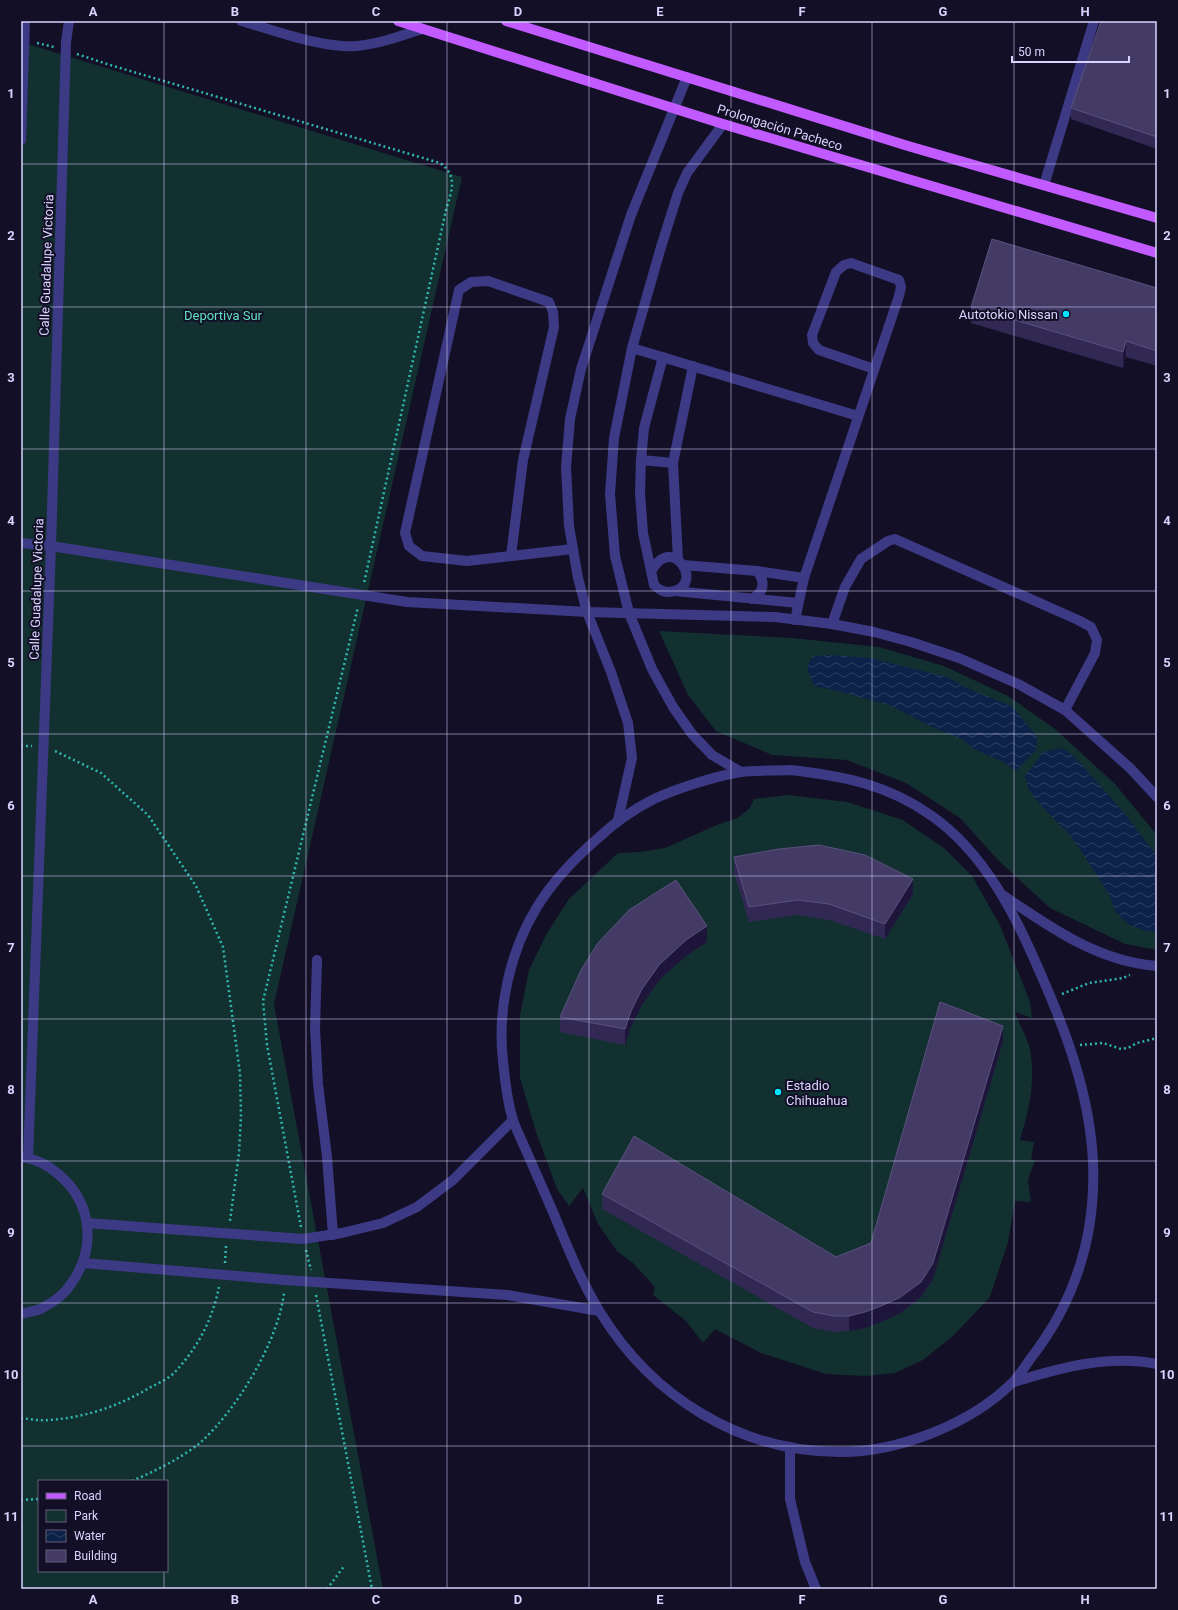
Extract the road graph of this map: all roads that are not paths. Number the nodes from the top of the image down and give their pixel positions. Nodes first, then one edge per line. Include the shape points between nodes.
1 (25, 21) edge
2 (69, 21) edge
3 (241, 21) edge
4 (398, 21) edge
5 (506, 21) edge
6 (1094, 21) edge
7 (422, 29) junction
8 (687, 77) junction
9 (674, 107) junction
10 (723, 124) junction
11 (21, 140) edge
12 (1044, 185) junction
13 (1157, 218) edge
14 (1157, 253) edge
15 (632, 348) junction
16 (663, 357) junction
17 (693, 366) junction
18 (874, 369) junction
19 (858, 416) junction
20 (641, 460) junction
21 (673, 463) junction
22 (21, 543) edge
23 (51, 546) junction
24 (573, 549) junction
25 (511, 556) junction
26 (681, 562) junction
27 (652, 570) junction
28 (757, 571) junction
29 (804, 578) junction
30 (675, 591) junction
31 (752, 599) junction
32 (798, 603) junction
33 (587, 612) junction
34 (629, 613) junction
35 (795, 620) junction
36 (832, 624) junction
37 (1065, 710) junction
38 (741, 772) junction
39 (1157, 797) edge
40 (618, 820) junction
41 (1002, 895) junction
42 (317, 960) dead end
43 (1155, 966) edge
44 (513, 1120) junction
45 (24, 1157) edge
46 (87, 1223) junction
47 (333, 1235) junction
48 (83, 1263) junction
49 (599, 1311) junction
50 (21, 1314) edge
51 (1157, 1364) edge
52 (1014, 1382) junction
53 (790, 1447) junction
54 (816, 1589) edge

1 - 11 lane
2 - 23 lane, Calle Guadalupe Victoria via 65,50
3 - 7 lane via 343,46 378,42
4 - 7 main road, Prolongación Pacheco
5 - 8 main road, Prolongación Pacheco
6 - 12 lane
7 - 9 main road, Prolongación Pacheco
8 - 9 lane
8 - 12 main road, Prolongación Pacheco via 908,146
9 - 10 main road, Prolongación Pacheco
9 - 24 lane via 631,215 581,369 570,419 566,467 569,526
10 - 14 main road, Prolongación Pacheco
10 - 15 lane via 687,173 678,193
12 - 13 main road, Prolongación Pacheco
15 - 16 lane
15 - 34 lane via 614,438 610,494 615,556
16 - 17 lane
16 - 20 lane via 644,428
17 - 19 lane
17 - 21 lane
18 - 18 lane via 901,287 899,280 851,263 836,272 812,335 813,343 818,350
18 - 19 lane
19 - 29 lane
20 - 21 lane
20 - 27 lane via 643,532
21 - 26 lane
22 - 23 lane
23 - 33 lane via 407,602
23 - 45 lane, Calle Guadalupe Victoria
24 - 25 lane
24 - 33 lane
25 - 25 lane via 467,561 422,556 409,546 405,533 459,290 471,282 488,281 549,302 553,312 554,326 523,460
26 - 27 lane via 668,557 663,558
26 - 28 lane
26 - 30 lane via 686,572 686,580 682,587
27 - 30 lane via 654,585 660,590
28 - 29 lane
28 - 31 lane via 762,576 762,590
29 - 32 lane
30 - 31 lane
31 - 32 lane
32 - 35 lane
33 - 34 lane
33 - 40 lane via 628,722 632,758
34 - 35 lane via 776,617
34 - 38 lane via 652,669 673,707 712,755
35 - 36 lane
36 - 37 lane via 897,638 958,658 1018,684
36 - 37 lane via 845,587 861,559 895,539 1091,627 1097,640 1095,653
37 - 39 lane via 1130,768
38 - 40 lane via 691,785 654,800
38 - 41 lane via 790,770 826,774 862,782 894,794 930,815 958,837 981,863
40 - 44 lane via 558,878 536,908 521,939 510,972 502,1012 502,1057
41 - 43 lane via 1048,926 1084,946 1118,958
41 - 52 lane via 1030,949 1076,1062 1087,1113 1093,1159 1093,1206 1084,1256 1068,1300 1043,1343
42 - 47 lane via 314,1028
44 - 47 lane via 453,1180 417,1207 383,1224
44 - 49 lane via 570,1255
45 - 46 lane via 49,1167 68,1182 80,1201
46 - 47 lane via 303,1239
46 - 48 lane via 88,1243
48 - 49 lane via 507,1295
48 - 50 lane via 68,1289 44,1307
49 - 53 lane via 622,1344 652,1377 683,1403 720,1426 773,1444
51 - 52 lane via 1112,1361 1049,1371
52 - 53 lane via 988,1403 956,1422 919,1439 884,1448 844,1452 806,1451
53 - 54 lane via 790,1499 805,1562

